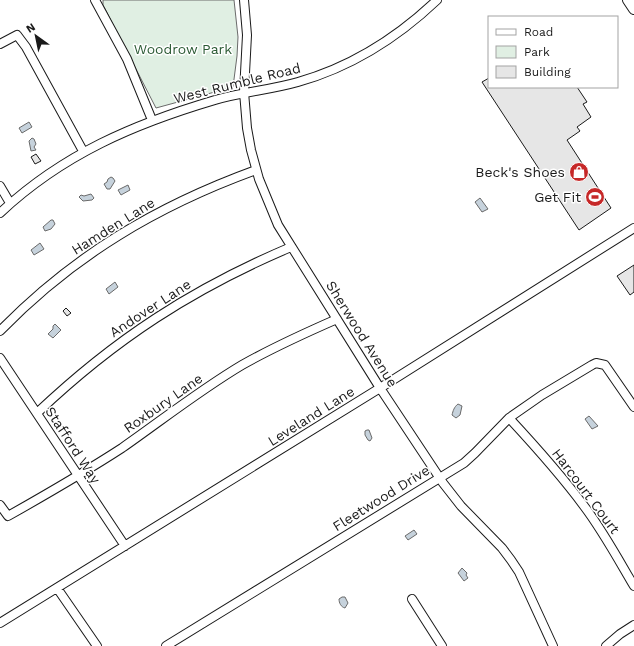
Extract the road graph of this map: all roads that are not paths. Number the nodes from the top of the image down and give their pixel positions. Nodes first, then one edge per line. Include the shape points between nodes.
1 (95, 0) edge
2 (244, 0) edge
3 (437, 0) edge
4 (628, 0) edge
5 (634, 10) edge
6 (0, 44) edge
7 (244, 92) junction
8 (152, 120) junction
9 (83, 151) junction
10 (256, 170) junction
11 (0, 186) edge
12 (10, 203) junction
13 (0, 213) edge
14 (634, 228) edge
15 (291, 247) junction
16 (337, 319) junction
17 (0, 331) edge
18 (0, 358) edge
19 (380, 388) junction
20 (634, 408) edge
21 (37, 412) junction
22 (508, 418) junction
23 (78, 476) junction
24 (439, 478) junction
25 (0, 505) edge
26 (125, 546) junction
27 (634, 586) edge
28 (57, 588) junction
29 (412, 599) dead end
30 (0, 624) edge
31 (634, 625) edge
32 (97, 646) edge
33 (166, 646) edge
34 (442, 646) edge
35 (553, 646) edge
36 (606, 646) edge

1 - 8 street via 127,59
2 - 7 street, Sherwood Avenue via 247,35
3 - 7 street, West Rumble Road via 386,42 339,68 297,82
4 - 5 main road
6 - 9 street via 17,35
7 - 8 street, West Rumble Road
7 - 10 street, Sherwood Avenue via 247,128
8 - 9 street, West Rumble Road
9 - 12 street, West Rumble Road
10 - 15 street, Sherwood Avenue via 267,202
10 - 17 street, Hamden Lane via 172,205 115,237 65,272
11 - 12 street
12 - 13 street, West Rumble Road
14 - 19 street, Leveland Lane
15 - 16 street, Sherwood Avenue
15 - 21 street, Andover Lane via 226,276 169,309 109,350
16 - 19 street, Sherwood Avenue
16 - 23 street, Roxbury Lane via 242,365
18 - 21 street, Stafford Way
19 - 24 street, Sherwood Avenue
19 - 26 street, Leveland Lane
20 - 22 street, Fleetwood Drive via 608,368 601,363 592,364
21 - 23 street, Stafford Way
22 - 24 street, Fleetwood Drive via 464,463
22 - 27 street, Harcourt Court via 547,460 585,507
23 - 25 street, Roxbury Lane via 8,516
23 - 26 street, Stafford Way
24 - 33 street, Fleetwood Drive
24 - 35 street, Sherwood Avenue via 511,560
26 - 28 street, Leveland Lane
28 - 30 street, Leveland Lane
28 - 32 street
29 - 34 street
31 - 36 street

